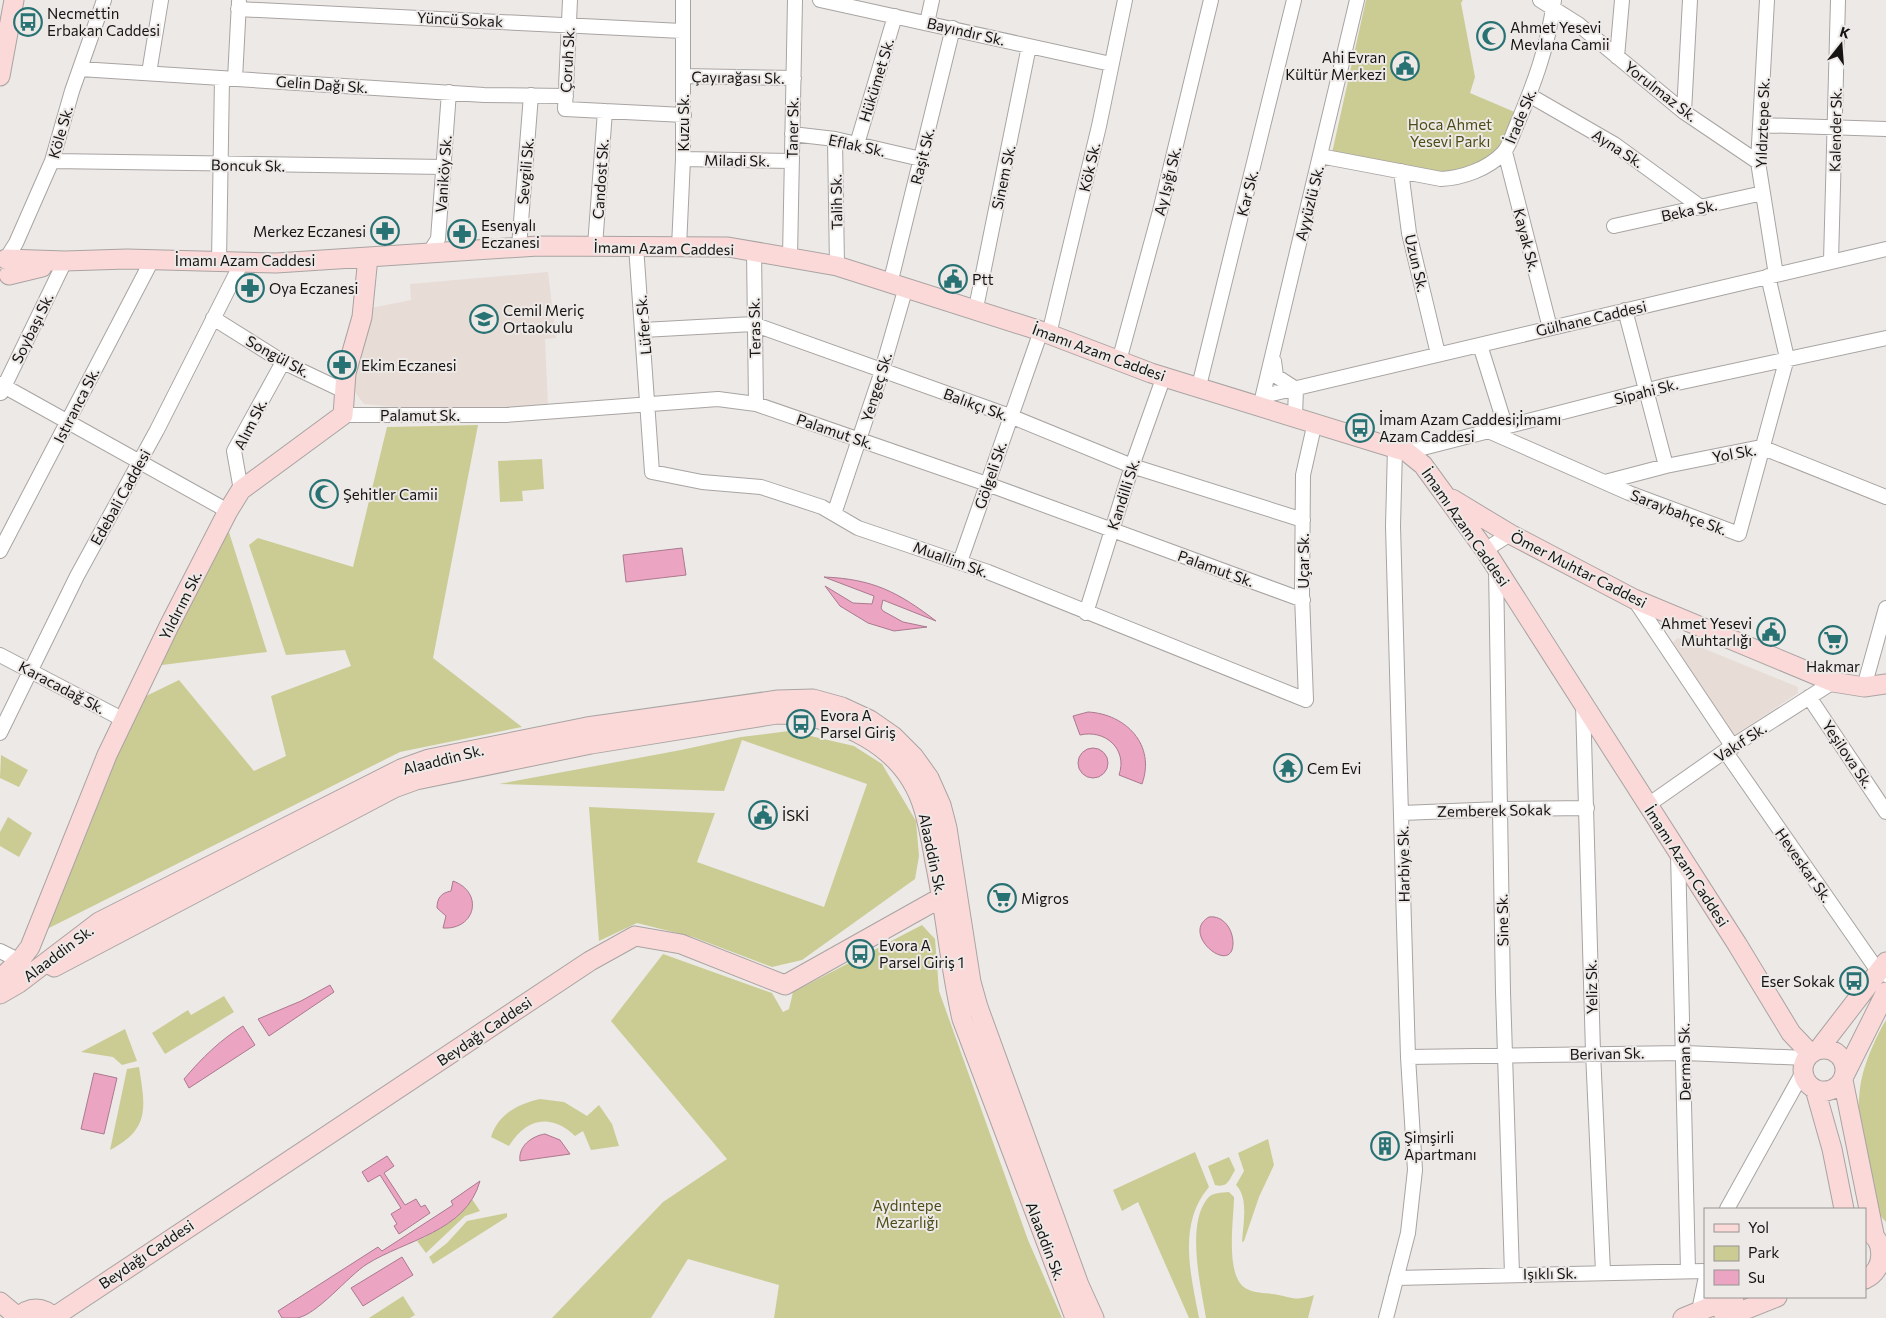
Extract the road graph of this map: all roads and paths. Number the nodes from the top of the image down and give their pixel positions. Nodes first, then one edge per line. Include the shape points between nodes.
1 (14, 0) edge
2 (104, 0) edge
3 (160, 0) edge
4 (570, 0) edge
5 (682, 0) edge
6 (795, 0) edge
7 (820, 0) edge
8 (932, 0) edge
9 (1125, 0) edge
10 (1211, 0) edge
11 (1294, 0) edge
12 (1357, 0) edge
13 (1540, 0) edge
14 (1622, 0) edge
15 (1690, 0) edge
16 (1767, 0) edge
17 (1838, 0) edge
18 (1554, 4) edge
19 (239, 5) edge
20 (895, 16) junction
21 (927, 23) junction
22 (569, 24) junction
23 (953, 28) junction
24 (682, 32) junction
25 (3, 44) edge
26 (1029, 46) junction
27 (1618, 57) junction
28 (1111, 64) junction
29 (80, 69) junction
30 (149, 73) junction
31 (0, 76) edge
32 (683, 76) junction
33 (229, 78) junction
34 (794, 78) junction
35 (449, 92) junction
36 (531, 95) junction
37 (1529, 95) junction
38 (566, 96) junction
39 (605, 111) junction
40 (1684, 112) junction
41 (684, 115) junction
42 (1760, 125) junction
43 (1835, 128) junction
44 (1886, 129) edge
45 (792, 134) junction
46 (836, 139) junction
47 (857, 144) junction
48 (1505, 152) junction
49 (1320, 156) junction
50 (683, 159) junction
51 (921, 159) junction
52 (52, 161) junction
53 (792, 161) junction
54 (1758, 162) junction
55 (220, 164) junction
56 (444, 167) junction
57 (1401, 171) junction
58 (1763, 193) junction
59 (1702, 208) junction
60 (1614, 226) dead end
61 (595, 246) junction
62 (636, 246) junction
63 (679, 246) junction
64 (519, 247) junction
65 (1886, 249) edge
66 (754, 251) junction
67 (429, 253) junction
68 (368, 257) junction
69 (790, 257) junction
70 (152, 260) junction
71 (1831, 260) junction
72 (65, 261) junction
73 (219, 261) junction
74 (242, 262) junction
75 (837, 266) junction
76 (3, 269) edge
77 (1772, 276) junction
78 (898, 285) junction
79 (976, 308) junction
80 (1625, 310) junction
81 (214, 318) junction
82 (753, 324) junction
83 (1550, 328) junction
84 (643, 330) junction
85 (1045, 332) junction
86 (1886, 338) edge
87 (1274, 345) junction
88 (1480, 345) junction
89 (1438, 354) junction
90 (1787, 358) junction
91 (1119, 360) junction
92 (283, 362) junction
93 (882, 370) junction
94 (1164, 376) junction
95 (1199, 386) junction
96 (1, 388) edge
97 (1296, 389) junction
98 (1646, 390) junction
99 (344, 391) junction
100 (1262, 401) junction
101 (649, 404) junction
102 (756, 404) junction
103 (343, 415) junction
104 (1010, 416) junction
105 (1295, 416) junction
106 (68, 420) junction
107 (1315, 422) junction
108 (1505, 425) junction
109 (1486, 430) junction
110 (859, 439) junction
111 (1761, 447) junction
112 (1401, 450) junction
113 (139, 463) junction
114 (1132, 466) junction
115 (1666, 466) junction
116 (1605, 482) junction
117 (987, 484) junction
118 (241, 490) junction
119 (1447, 496) junction
120 (1886, 497) edge
121 (228, 511) junction
122 (834, 514) junction
123 (1303, 520) junction
124 (1112, 529) junction
125 (1510, 534) junction
126 (1485, 550) junction
127 (0, 551) edge
128 (960, 562) junction
129 (1496, 567) junction
130 (1634, 599) junction
131 (1302, 600) junction
132 (1886, 608) edge
133 (1086, 613) junction
134 (0, 655) edge
135 (31, 672) junction
136 (1833, 682) junction
137 (1886, 684) edge
138 (1864, 687) junction
139 (1886, 690) edge
140 (1809, 697) junction
141 (1306, 700) joint
142 (1583, 702) junction
143 (124, 720) junction
144 (0, 733) edge
145 (1729, 749) junction
146 (1648, 804) junction
147 (1501, 808) junction
148 (1587, 808) junction
149 (1886, 812) edge
150 (1402, 813) junction
151 (1678, 853) junction
152 (950, 896) junction
153 (0, 951) edge
154 (20, 961) junction
155 (1883, 970) edge
156 (0, 979) edge
157 (1886, 992) edge
158 (0, 994) edge
159 (1593, 1052) junction
160 (1685, 1052) junction
161 (1505, 1056) junction
162 (1408, 1057) junction
163 (1810, 1058) junction
164 (1844, 1077) junction
165 (1815, 1089) junction
166 (1029, 1161) junction
167 (1727, 1208) edge
168 (1844, 1208) edge
169 (1877, 1240) edge
170 (1688, 1271) junction
171 (1704, 1271) edge
172 (1603, 1272) junction
173 (1512, 1274) junction
174 (1876, 1275) edge
175 (1396, 1278) junction
176 (1704, 1284) edge
177 (1732, 1298) edge
178 (1774, 1298) edge
179 (0, 1302) edge
180 (1693, 1316) edge
181 (18, 1317) edge
182 (54, 1317) edge
183 (1075, 1318) edge
184 (1094, 1318) edge
185 (1386, 1318) edge
186 (1724, 1318) edge

1 - 25 street
2 - 29 street, Köle Sk.
3 - 30 street
4 - 22 street, Çoruh Sk.
5 - 24 street, Kuzu Sk.
6 - 34 street, Taner Sk.
7 - 20 street, Bayındır Sk.
8 - 21 street
9 - 28 street, Kök Sk.
10 - 91 street, Ay Işığı Sk. via 1160,211
11 - 95 street, Kar Sk.
12 - 49 street, Ayyüzlü Sk.
13 - 18 street, Yorulmaz Sk.
14 - 27 street
15 - 40 street
16 - 42 street, Yıldıztepe Sk.
17 - 43 street, Kalender Sk.
18 - 27 street, Yorulmaz Sk.
18 - 37 street, İrade Sk. via 1542,59
19 - 22 street, Yüncü Sokak
19 - 33 street
20 - 21 street, Bayındır Sk.
20 - 47 street, Hükümet Sk.
21 - 23 street, Bayındır Sk.
22 - 24 street, Yüncü Sokak
22 - 38 street, Çoruh Sk.
23 - 26 street, Bayındır Sk.
23 - 51 street, Raşit Sk.
24 - 32 street, Kuzu Sk.
25 - 31 street
26 - 28 street, Bayındır Sk.
26 - 79 street, Sinem Sk.
27 - 40 street, Yorulmaz Sk.
28 - 85 street, Kök Sk.
29 - 30 street, Gelin Dağı Sk.
29 - 52 street, Köle Sk.
30 - 33 street, Gelin Dağı Sk.
32 - 34 street, Çayırağası Sk.
32 - 41 street, Kuzu Sk.
33 - 35 street, Gelin Dağı Sk.
33 - 55 street
34 - 45 street, Taner Sk.
35 - 36 street, Gelin Dağı Sk.
35 - 56 street, Vaniköy Sk.
36 - 38 street, Gelin Dağı Sk.
36 - 64 street, Sevgili Sk.
37 - 48 street, İrade Sk.
37 - 59 street, Ayna Sk. via 1614,144
38 - 39 street, Çoruh Sk. via 565,109
39 - 41 street
39 - 61 street, Candost Sk.
40 - 54 street, Yorulmaz Sk.
41 - 50 street, Kuzu Sk.
42 - 43 street
42 - 54 street, Yıldıztepe Sk.
43 - 44 street
43 - 71 street, Kalender Sk.
45 - 46 street, Eflak Sk.
45 - 53 street, Taner Sk.
46 - 47 street, Eflak Sk.
46 - 75 street, Talih Sk.
47 - 51 street, Eflak Sk.
48 - 57 street, İrade Sk. via 1488,164 1456,178 1441,179
48 - 83 street, Kayak Sk.
49 - 57 street, İrade Sk.
49 - 87 street, Ayyüzlü Sk.
50 - 53 street, Miladi Sk.
50 - 63 street, Kuzu Sk.
51 - 78 street, Raşit Sk.
52 - 55 street, Boncuk Sk.
52 - 76 street, Köle Sk.
53 - 69 street, Taner Sk.
54 - 58 street, Yıldıztepe Sk.
55 - 56 street, Boncuk Sk.
55 - 73 street
56 - 67 street, Vaniköy Sk. via 438,239
57 - 89 street, Uzun Sk. via 1409,233
58 - 59 street, Beka Sk.
58 - 77 street, Yıldıztepe Sk.
59 - 60 street, Beka Sk.
61 - 62 street, İmamı Azam Caddesi
61 - 64 street, İmamı Azam Caddesi
62 - 63 street, İmamı Azam Caddesi
62 - 84 street, Lüfer Sk.
63 - 66 street, İmamı Azam Caddesi
64 - 67 street, İmamı Azam Caddesi
65 - 71 street, Gülhane Caddesi
66 - 69 street, İmamı Azam Caddesi
66 - 82 street, Teras Sk.
67 - 68 street, İmamı Azam Caddesi
68 - 74 street, İmamı Azam Caddesi
68 - 99 street via 362,317
69 - 75 street, İmamı Azam Caddesi
70 - 72 street, İmamı Azam Caddesi
70 - 73 street, İmamı Azam Caddesi
70 - 106 street, Istıranca Sk.
71 - 77 street, Gülhane Caddesi
72 - 76 street, İmamı Azam Caddesi
72 - 96 street, Soybaşı Sk.
73 - 74 street, İmamı Azam Caddesi
74 - 81 street, Edebali Caddesi
75 - 78 street, İmamı Azam Caddesi
77 - 80 street, Gülhane Caddesi
77 - 90 street, Saraybahçe Sk.
78 - 79 street, İmamı Azam Caddesi
78 - 93 street, Yengeç Sk.
79 - 85 street, İmamı Azam Caddesi
80 - 83 street, Gülhane Caddesi
80 - 98 street
81 - 92 street, Songül Sk.
81 - 113 street, Edebali Caddesi
82 - 84 street, Balıkçı Sk.
82 - 93 street, Balıkçı Sk.
82 - 102 street, Teras Sk.
83 - 88 street, Gülhane Caddesi
84 - 101 street, Lüfer Sk.
85 - 91 street, İmamı Azam Caddesi
85 - 104 street, Gölgeli Sk.
86 - 90 street, Sipahi Sk.
87 - 97 street via 1276,376
87 - 100 street, Ayyüzlü Sk.
88 - 89 street, Gülhane Caddesi
88 - 108 street
89 - 97 street, Gülhane Caddesi
90 - 98 street, Sipahi Sk.
90 - 111 street, Saraybahçe Sk.
91 - 94 street, İmamı Azam Caddesi
92 - 99 street, Songül Sk.
92 - 118 street, Alım Sk. via 234,451
93 - 104 street, Balıkçı Sk.
93 - 110 street, Yengeç Sk.
94 - 95 street, İmamı Azam Caddesi
94 - 114 street, Kandilli Sk.
95 - 100 street, İmamı Azam Caddesi
96 - 106 street
97 - 100 street, Gülhane Caddesi
97 - 105 street
98 - 108 street, Sipahi Sk.
98 - 115 street
99 - 103 street
100 - 105 street, İmamı Azam Caddesi
101 - 102 street, Palamut Sk. via 718,399
101 - 103 street, Palamut Sk. via 506,415
101 - 122 street, Muallim Sk. via 652,472 702,482 761,487
102 - 110 street, Palamut Sk.
103 - 118 street, Yıldırım Sk.
104 - 114 street, Balıkçı Sk.
104 - 117 street, Gölgeli Sk.
105 - 107 street, İmamı Azam Caddesi
106 - 113 street
106 - 127 street, Istıranca Sk.
107 - 112 street, İmamı Azam Caddesi
107 - 123 street, Uçar Sk. via 1303,475
108 - 109 street, Sipahi Sk.
109 - 112 street, Sipahi Sk.
109 - 116 street, Saraybahçe Sk.
110 - 117 street, Palamut Sk.
110 - 122 street, Yengeç Sk.
111 - 115 street, Yol Sk.
111 - 116 street, Saraybahçe Sk. via 1739,534
111 - 120 street, Yol Sk.
112 - 119 street, İmamı Azam Caddesi via 1423,465
112 - 150 street, Harbiye Sk. via 1393,526
113 - 121 street
113 - 135 street, Edebali Caddesi
114 - 123 street, Balıkçı Sk.
114 - 124 street, Kandilli Sk.
115 - 116 street, Yol Sk.
117 - 124 street, Palamut Sk.
117 - 128 street, Gölgeli Sk.
118 - 121 street, Yıldırım Sk.
119 - 125 street, Ömer Muhtar Caddesi
119 - 126 street, İmamı Azam Caddesi
121 - 143 street, Yıldırım Sk.
122 - 128 street, Muallim Sk. via 858,528
123 - 131 street, Uçar Sk.
124 - 131 street, Palamut Sk.
124 - 133 street, Kandilli Sk.
125 - 126 street
125 - 130 street, Ömer Muhtar Caddesi
126 - 129 street, İmamı Azam Caddesi
128 - 133 street, Muallim Sk.
129 - 142 street, İmamı Azam Caddesi
129 - 147 street, Sine Sk.
130 - 136 street, Ömer Muhtar Caddesi
130 - 145 street, Heveskar Sk.
131 - 141 street, Uçar Sk.
132 - 138 street
133 - 141 street, Muallim Sk.
134 - 135 street, Karacadağ Sk.
135 - 143 street, Karacadağ Sk.
135 - 144 street, Edebali Caddesi
136 - 138 street, Ömer Muhtar Caddesi
136 - 140 street, Vakıf Sk.
137 - 138 street, Ömer Muhtar Caddesi
138 - 139 street
140 - 145 street, Vakıf Sk.
140 - 149 street, Yeşilova Sk.
142 - 146 street, İmamı Azam Caddesi
142 - 148 street, Yeliz Sk.
143 - 154 street, Yıldırım Sk. via 30,947
145 - 146 street, Vakıf Sk.
145 - 155 street, Heveskar Sk.
146 - 151 street, İmamı Azam Caddesi
147 - 148 street, Zemberek Sokak
147 - 150 street, Zemberek Sokak
147 - 161 street, Sine Sk.
148 - 159 street, Yeliz Sk.
150 - 162 street, Harbiye Sk.
151 - 160 street, Derman Sk.
151 - 163 street, İmamı Azam Caddesi
152 - 158 street, Alaaddin Sk. via 924,809 911,782 886,752 873,740 824,718 776,714 608,733 429,759 401,769 99,922
152 - 166 street, Alaaddin Sk. via 978,1007
152 - 166 street, Alaaddin Sk. via 956,991 962,1019 1012,1153
152 - 182 street, Beydağı Caddesi via 785,985 681,944 635,936 590,961
153 - 154 street
154 - 156 street, Yıldırım Sk.
155 - 163 street
157 - 164 street
159 - 160 street, Berivan Sk.
159 - 161 street, Berivan Sk.
159 - 172 street, Yeliz Sk.
160 - 163 street, Berivan Sk.
160 - 170 street, Derman Sk.
161 - 162 street, Berivan Sk.
161 - 173 street, Sine Sk.
162 - 175 street, Harbiye Sk. via 1415,1170 1408,1233
163 - 164 street via 1833,1050 1839,1054 1845,1067
163 - 165 street via 1807,1082
163 - 167 street
164 - 165 street via 1834,1089
164 - 169 street
165 - 168 street
166 - 183 street, Alaaddin Sk.
166 - 184 street, Alaaddin Sk.
169 - 174 street via 1884,1257
170 - 171 street, Işıklı Sk.
170 - 172 street, Işıklı Sk.
172 - 173 street, Işıklı Sk.
173 - 175 street, Işıklı Sk.
175 - 185 street, Harbiye Sk.
176 - 180 street
177 - 180 street
178 - 186 street
179 - 181 street
181 - 182 street via 36,1308

